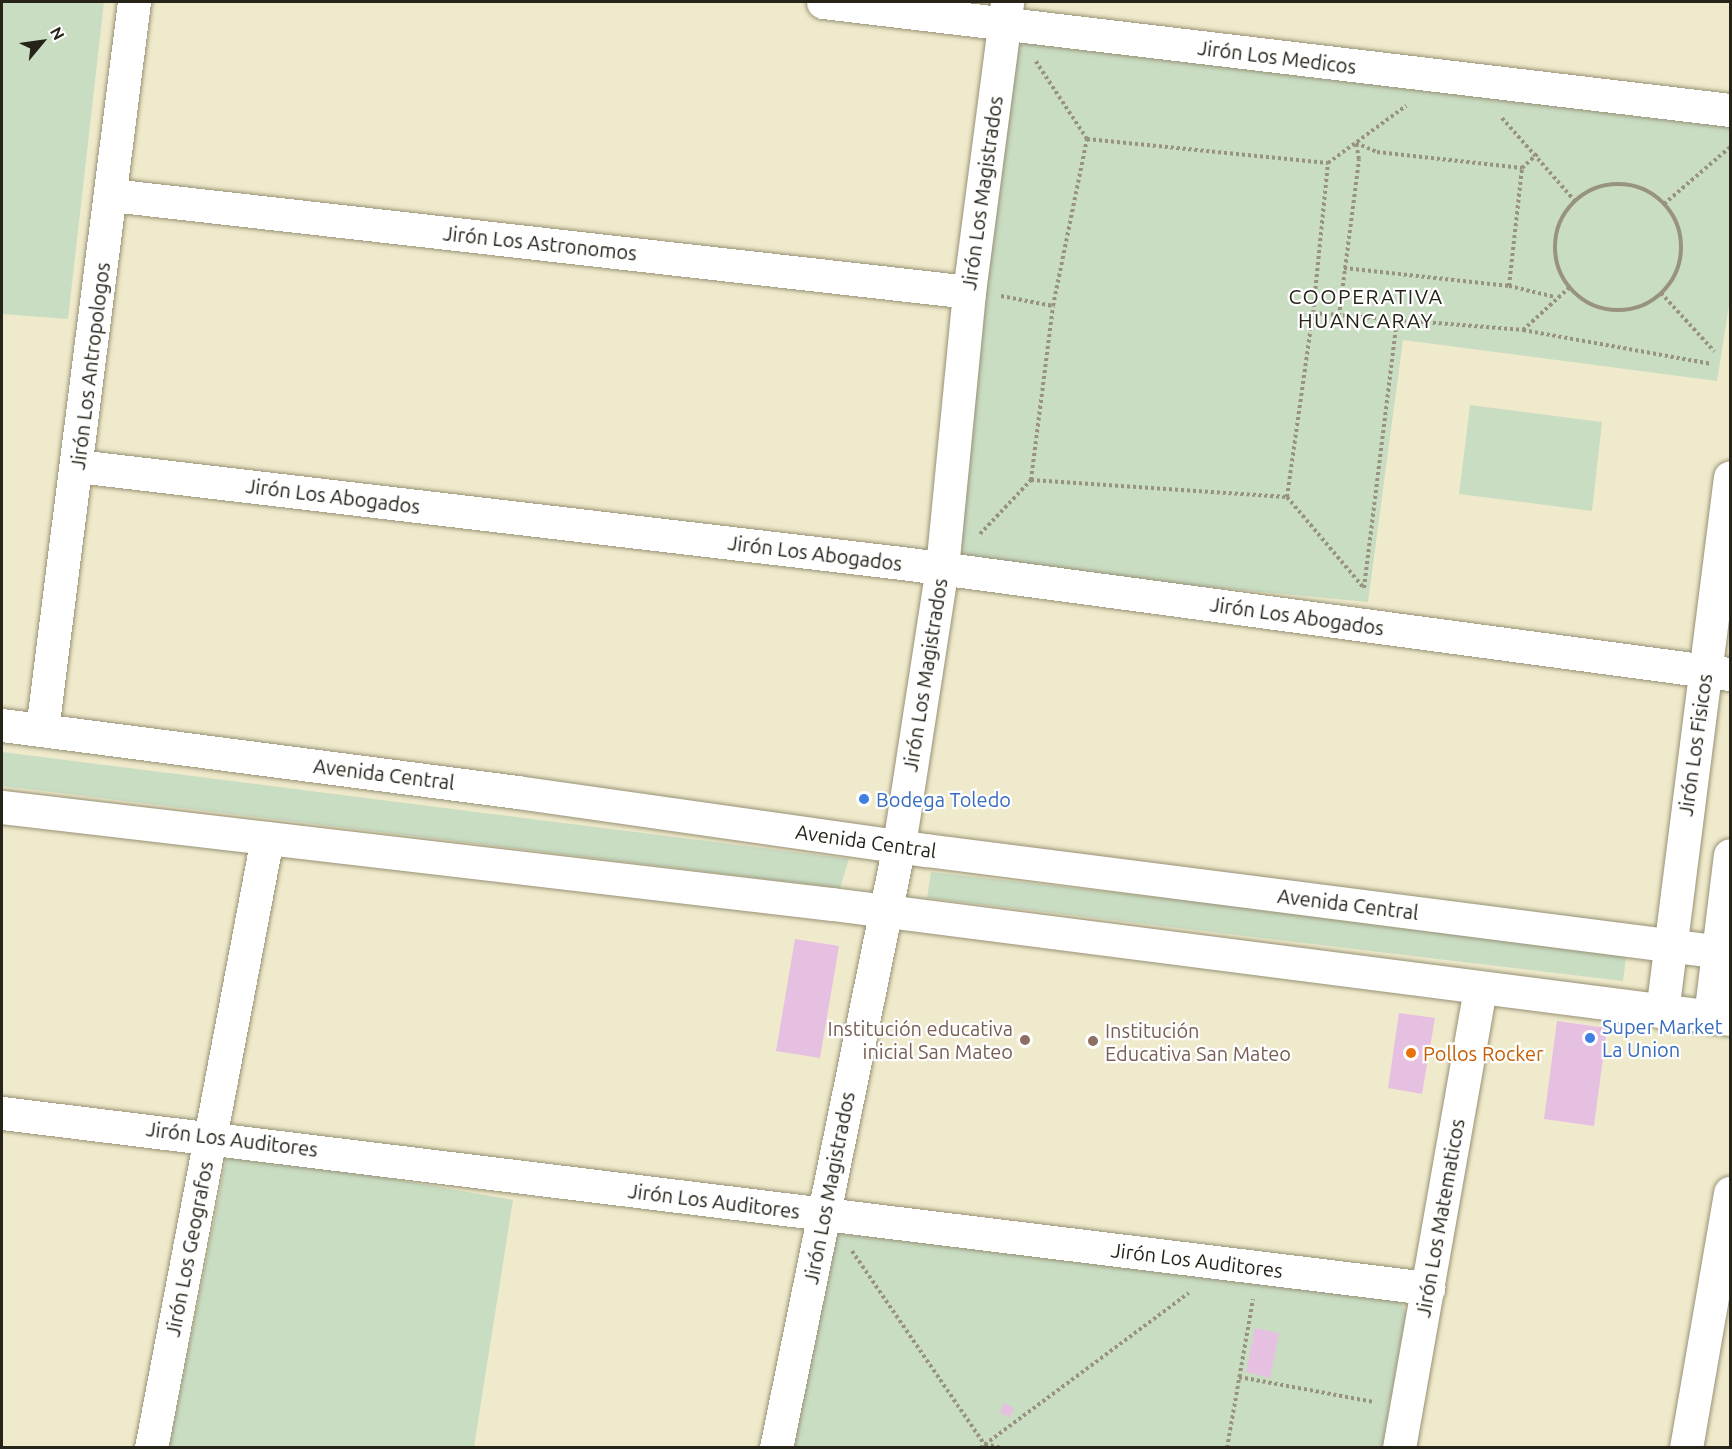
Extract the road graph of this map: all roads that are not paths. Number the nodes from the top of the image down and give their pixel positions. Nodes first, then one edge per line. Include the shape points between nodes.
1 (134, 2) edge
2 (823, 2) edge
3 (1006, 13) edge
4 (1731, 110) edge
5 (111, 195) junction
6 (984, 294) junction
7 (77, 466) junction
8 (1731, 477) edge
9 (942, 568) junction
10 (1718, 672) edge
11 (2, 725) edge
12 (42, 730) junction
13 (2, 807) edge
14 (267, 838) junction
15 (899, 846) junction
16 (1731, 855) edge
17 (884, 910) junction
18 (1669, 945) junction
19 (1725, 952) edge
20 (1480, 988) junction
21 (1662, 1012) junction
22 (1720, 1018) edge
23 (2, 1113) edge
24 (211, 1136) junction
25 (1731, 1192) edge
26 (824, 1215) junction
27 (1428, 1288) junction
28 (152, 1448) edge
29 (776, 1448) edge
30 (1399, 1448) edge
31 (1686, 1448) edge

1 - 5 street, Jirón Los Antropologos
2 - 3 street, Jirón Los Medicos
3 - 4 street, Jirón Los Medicos
3 - 6 street, Jirón Los Magistrados
5 - 6 street, Jirón Los Astronomos
5 - 7 street, Jirón Los Antropologos
6 - 9 street, Jirón Los Magistrados
7 - 9 street, Jirón Los Abogados
7 - 12 street, Jirón Los Antropologos
8 - 10 street, Jirón Los Fisicos
9 - 10 street, Jirón Los Abogados
9 - 15 street, Jirón Los Magistrados
10 - 18 street, Jirón Los Fisicos
11 - 12 street, Avenida Central
12 - 15 street, Avenida Central
13 - 14 street
14 - 17 street
14 - 24 street, Jirón Los Geografos
15 - 17 street, Jirón Los Magistrados
15 - 18 street, Avenida Central
16 - 19 street
17 - 20 street
17 - 26 street, Jirón Los Magistrados
18 - 19 street, Avenida Central
18 - 21 street, Jirón Los Fisicos
19 - 22 street
20 - 21 street
20 - 27 street, Jirón Los Matematicos
21 - 22 street
23 - 24 street, Jirón Los Auditores
24 - 26 street, Jirón Los Auditores
24 - 28 street, Jirón Los Geografos
25 - 31 street
26 - 27 street, Jirón Los Auditores
26 - 29 street, Jirón Los Magistrados
27 - 30 street, Jirón Los Matematicos

